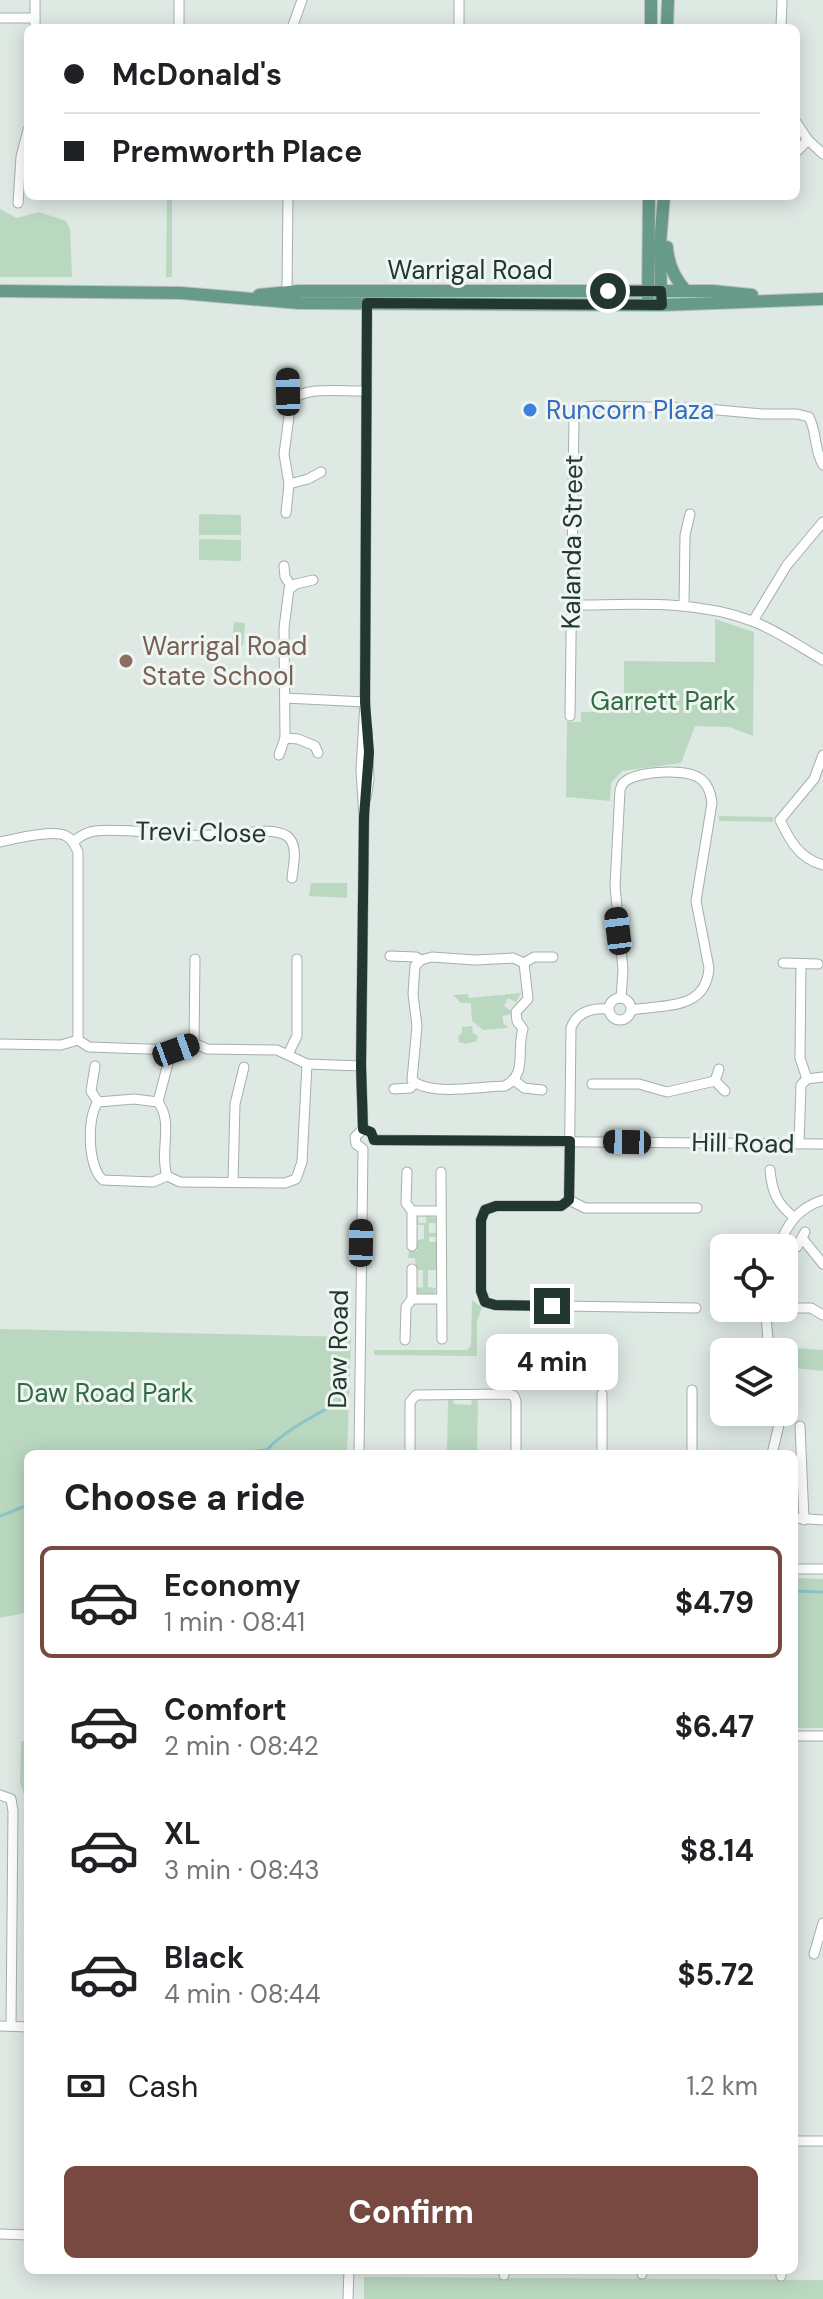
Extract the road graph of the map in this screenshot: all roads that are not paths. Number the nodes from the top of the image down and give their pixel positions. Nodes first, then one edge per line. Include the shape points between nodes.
1 (35, 0) edge
2 (179, 0) edge
3 (302, 0) edge
4 (459, 0) edge
5 (651, 0) edge
6 (668, 0) edge
7 (782, 0) edge
8 (0, 18) edge
9 (35, 23) edge
10 (179, 24) edge
11 (293, 24) edge
12 (459, 24) edge
13 (651, 24) edge
14 (667, 24) edge
15 (781, 24) edge
16 (800, 128) edge
17 (808, 140) junction
18 (24, 145) edge
19 (800, 148) edge
20 (823, 154) edge
21 (288, 200) edge
22 (649, 200) edge
23 (664, 202) edge
24 (18, 203) dead end
25 (0, 291) edge
26 (686, 291) junction
27 (287, 297) junction
28 (368, 298) junction
29 (655, 298) junction
30 (791, 299) junction
31 (823, 299) edge
32 (288, 372) dead end
33 (367, 391) junction
34 (291, 401) junction
35 (823, 465) edge
36 (321, 472) dead end
37 (289, 484) junction
38 (286, 513) dead end
39 (690, 514) dead end
40 (823, 522) edge
41 (284, 566) dead end
42 (313, 580) dead end
43 (292, 587) junction
44 (572, 605) junction
45 (684, 606) junction
46 (753, 621) junction
47 (823, 660) edge
48 (285, 698) junction
49 (365, 702) junction
50 (570, 716) dead end
51 (285, 738) junction
52 (318, 753) dead end
53 (279, 755) dead end
54 (823, 755) edge
55 (0, 842) edge
56 (73, 842) junction
57 (823, 865) edge
58 (292, 878) dead end
59 (390, 956) dead end
60 (553, 957) dead end
61 (195, 959) dead end
62 (297, 959) dead end
63 (421, 960) junction
64 (524, 963) junction
65 (783, 963) dead end
66 (801, 964) junction
67 (818, 964) dead end
68 (621, 998) junction
69 (608, 1009) junction
70 (631, 1010) junction
71 (78, 1040) junction
72 (194, 1043) junction
73 (0, 1044) edge
74 (288, 1054) junction
75 (168, 1063) dead end
76 (307, 1064) junction
77 (95, 1066) dead end
78 (361, 1066) junction
79 (244, 1067) dead end
80 (719, 1069) dead end
81 (823, 1077) edge
82 (807, 1079) junction
83 (514, 1080) junction
84 (715, 1081) junction
85 (415, 1083) junction
86 (592, 1084) dead end
87 (394, 1089) dead end
88 (542, 1090) dead end
89 (725, 1091) dead end
90 (98, 1102) junction
91 (158, 1102) junction
92 (363, 1129) junction
93 (374, 1140) junction
94 (570, 1141) junction
95 (799, 1144) junction
96 (823, 1144) edge
97 (363, 1149) junction
98 (770, 1170) dead end
99 (407, 1172) dead end
100 (441, 1172) dead end
101 (167, 1176) junction
102 (233, 1182) junction
103 (569, 1200) junction
104 (823, 1200) edge
105 (697, 1208) dead end
106 (412, 1211) junction
107 (441, 1211) junction
108 (794, 1217) junction
109 (785, 1234) edge
110 (801, 1239) dead end
111 (412, 1246) dead end
112 (823, 1264) edge
113 (412, 1269) dead end
114 (412, 1299) junction
115 (441, 1299) junction
116 (696, 1308) dead end
117 (798, 1308) edge
118 (823, 1315) edge
119 (442, 1339) dead end
120 (405, 1340) dead end
121 (692, 1390) dead end
122 (602, 1394) dead end
123 (779, 1426) edge
124 (800, 1426) dead end
125 (359, 1450) edge
126 (410, 1450) edge
127 (516, 1450) edge
128 (602, 1450) edge
129 (692, 1450) edge
130 (773, 1450) edge
131 (799, 1519) edge
132 (823, 1520) edge
133 (798, 1569) edge
134 (823, 1569) edge
135 (798, 1736) edge
136 (823, 1736) edge
137 (0, 1795) edge
138 (823, 1923) edge
139 (814, 1954) dead end
140 (5, 2026) edge
141 (798, 2141) edge
142 (823, 2141) edge
143 (0, 2234) edge
144 (24, 2235) edge
145 (349, 2274) edge
146 (348, 2299) edge

1 - 9 street
2 - 10 street
3 - 11 street
4 - 12 street
5 - 13 main road
6 - 14 main road
7 - 15 street
8 - 9 street
16 - 17 street
17 - 19 street
17 - 20 street
18 - 24 street
21 - 27 street
22 - 29 main road
23 - 26 main road via 670,267
23 - 29 main road
25 - 27 main road, Warrigal Road
26 - 29 main road, Warrigal Road
26 - 30 main road, Warrigal Road
27 - 28 main road, Warrigal Road
28 - 29 main road, Warrigal Road
28 - 33 street, Daw Road
29 - 30 main road, Warrigal Road
30 - 31 main road, Warrigal Road
32 - 34 street
33 - 34 street via 310,390
33 - 49 street, Daw Road
34 - 37 street via 284,454
35 - 44 street, Kalanda Street via 809,417 797,414 586,407 574,418
36 - 37 street
37 - 38 street
39 - 45 street
40 - 46 street via 787,565
41 - 43 street
42 - 43 street
43 - 48 street via 284,628
44 - 45 street
44 - 50 street, Kalanda Street
45 - 46 street
46 - 47 street
48 - 49 street
48 - 51 street
49 - 78 street, Daw Road
51 - 52 street via 310,742
51 - 53 street
54 - 57 street via 814,779 780,820 797,850
55 - 56 street via 55,834
56 - 58 street, Trevi Close via 93,831 184,836 278,833 292,842
56 - 71 street via 78,852
59 - 63 street
60 - 64 street
61 - 72 street
62 - 74 street via 297,1036
63 - 64 street via 513,958
63 - 85 street via 414,977
64 - 83 street via 528,999 516,1012 523,1029 520,1070
65 - 66 street
66 - 67 street
66 - 82 street via 800,1058
68 - 69 street
68 - 70 street
68 - 70 street via 615,895 620,790 631,778 689,773 702,779 712,803 696,901 709,979 682,1004
69 - 70 street via 618,1020
69 - 94 street via 579,1015 571,1028
71 - 72 street via 89,1047 176,1050
71 - 73 street via 61,1045
72 - 74 street via 207,1049
74 - 76 street
75 - 91 street
76 - 78 street
76 - 102 street via 302,1162 296,1179
77 - 90 street via 91,1091
78 - 92 street, Daw Road
79 - 102 street via 235,1104
80 - 84 street
81 - 82 street
82 - 95 street via 800,1093
83 - 85 street via 505,1086 451,1090
83 - 88 street via 524,1088
84 - 86 street via 667,1092 639,1084
84 - 89 street
85 - 87 street
90 - 91 street
90 - 101 street via 90,1127 98,1177 153,1182
91 - 101 street via 166,1116
92 - 93 street
92 - 97 street, Daw Road via 355,1137
93 - 94 street, Hill Road
93 - 97 street
94 - 95 street, Hill Road
94 - 103 street
95 - 96 street, Hill Road
97 - 125 street, Daw Road
98 - 108 street via 780,1206
99 - 106 street via 406,1203
100 - 107 street
101 - 102 street via 180,1182
103 - 105 street via 585,1208
103 - 116 street via 561,1206 485,1210 485,1302
104 - 108 street
106 - 107 street
106 - 111 street
107 - 115 street
108 - 109 street
110 - 112 street
113 - 114 street
114 - 115 street
114 - 120 street via 406,1307
115 - 119 street
117 - 118 street
121 - 129 street
122 - 128 street
123 - 130 street
124 - 131 street
126 - 127 street via 410,1402 416,1395 509,1394 516,1401
131 - 132 street
133 - 134 street
135 - 136 street
137 - 140 street via 11,1799 13,1811
138 - 139 street
141 - 142 street
143 - 144 street
145 - 146 street

